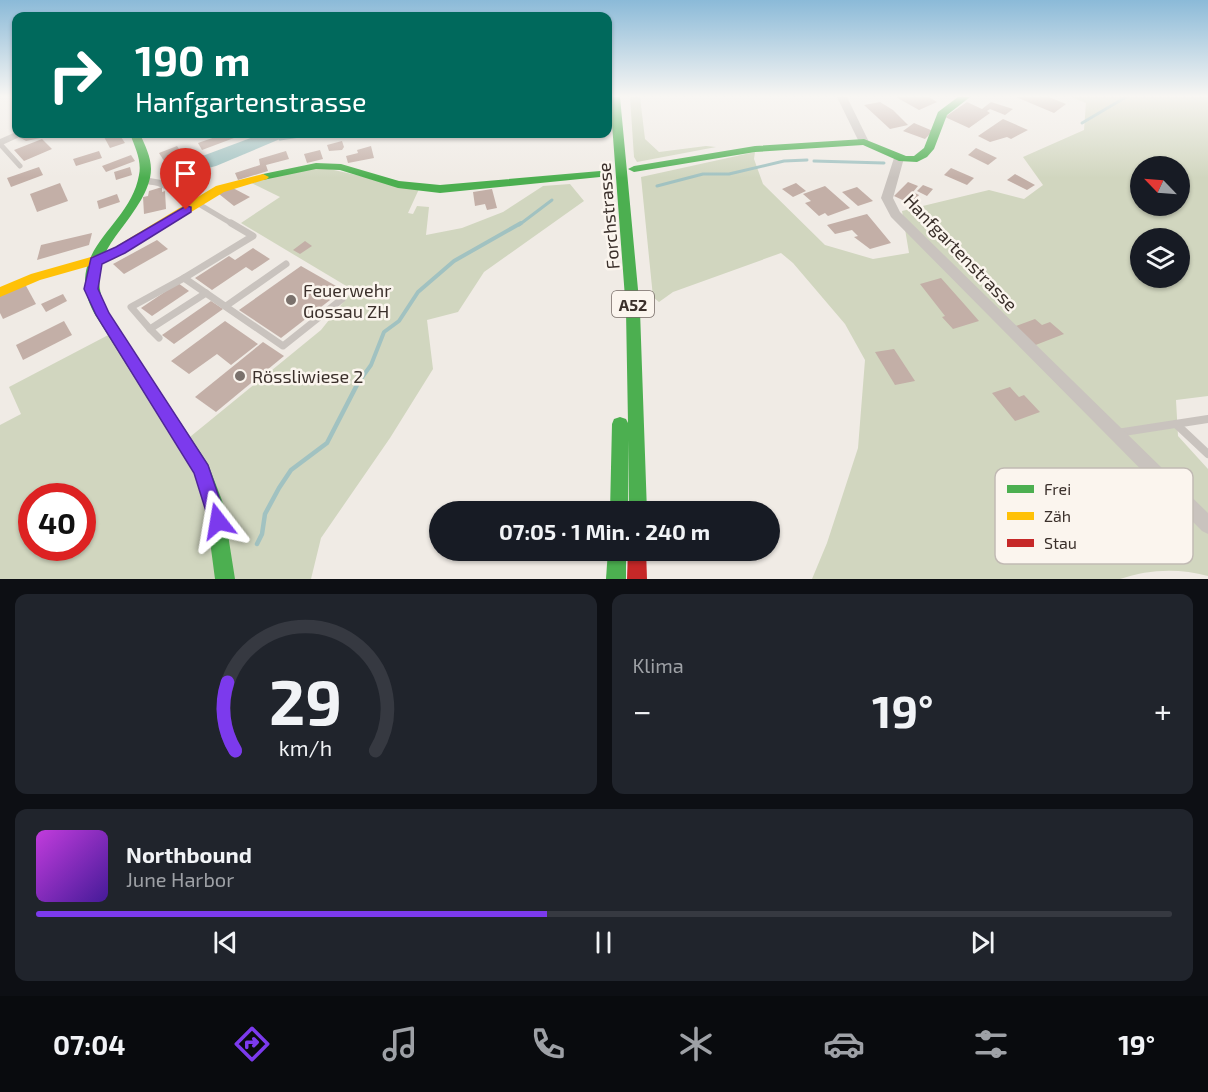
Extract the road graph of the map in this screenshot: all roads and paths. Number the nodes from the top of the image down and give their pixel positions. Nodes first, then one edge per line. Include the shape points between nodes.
1 (617, 124) edge
2 (857, 124) edge
3 (940, 124) edge
4 (136, 138) edge
5 (607, 138) edge
6 (864, 142) junction
7 (0, 144) edge
8 (899, 158) junction
9 (20, 166) dead end
10 (634, 169) dead end
11 (600, 174) dead end
12 (144, 181) junction
13 (197, 203) junction
14 (96, 261) junction
15 (286, 264) dead end
16 (184, 278) junction
17 (0, 292) edge
18 (206, 293) junction
19 (342, 299) dead end
20 (618, 299) dead end
21 (226, 306) junction
22 (150, 329) junction
23 (159, 338) dead end
24 (620, 411) dead end
25 (1208, 419) edge
26 (1176, 424) junction
27 (1117, 433) junction
28 (1208, 454) edge
29 (1152, 468) edge
30 (619, 501) edge
31 (638, 501) edge
32 (1193, 510) edge
33 (1208, 525) edge
34 (617, 561) edge
35 (637, 561) edge
36 (225, 579) edge
37 (616, 579) edge
38 (637, 579) edge

1 - 31 main road, Forchstrasse / A52 via 633,311
2 - 6 street
3 - 8 main road via 937,138 928,150 913,159
4 - 12 main road via 145,165
5 - 20 main road, Forchstrasse / A52
6 - 8 main road via 880,146
6 - 10 main road via 754,149
7 - 9 lane
8 - 27 street, Hanfgartenstrasse via 887,198 895,214
11 - 13 main road via 429,189 348,168 316,166 233,184
12 - 13 street via 165,182 183,198
12 - 14 main road
13 - 14 main road
13 - 16 lane via 253,236
14 - 17 main road
14 - 36 main road via 91,281 96,304 208,484 221,538
15 - 21 lane
16 - 18 lane
16 - 22 lane via 131,307
18 - 21 lane
18 - 22 lane
19 - 21 lane via 283,346
22 - 23 lane
24 - 30 main road
25 - 26 lane
26 - 27 lane
26 - 28 lane
27 - 29 street, Hanfgartenstrasse
32 - 33 street, Hanfgartenstrasse
34 - 37 main road
35 - 38 main road

